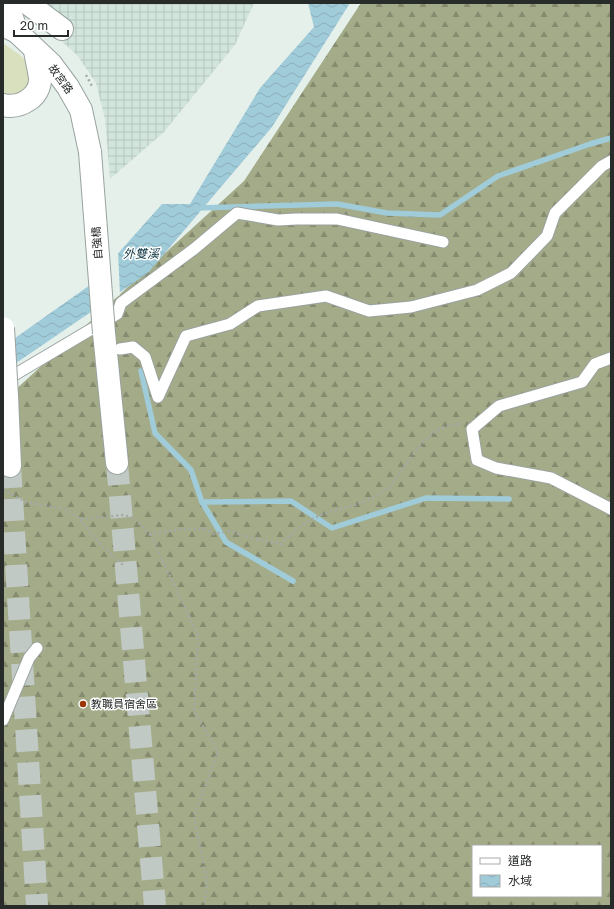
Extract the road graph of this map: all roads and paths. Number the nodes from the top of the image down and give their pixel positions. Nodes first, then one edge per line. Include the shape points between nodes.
1 (12, 14) edge
2 (62, 29) dead end
3 (35, 50) junction
4 (3, 105) edge
5 (90, 152) joint
6 (611, 161) edge
7 (443, 242) dead end
8 (3, 328) edge
9 (120, 348) dead end
10 (611, 358) edge
11 (5, 389) edge
12 (472, 429) junction
13 (117, 463) tunnel mouth
14 (10, 466) tunnel mouth
15 (3, 490) edge
16 (611, 508) edge
17 (80, 519) junction
18 (150, 534) junction
19 (123, 565) dead end
20 (37, 648) dead end
21 (3, 720) edge
22 (204, 906) edge

1 - 2 main road
1 - 3 main road, 故宮路
3 - 4 main road via 40,79 36,93 23,104
3 - 5 main road, 故宮路 via 51,64 81,110
5 - 13 main road, 自強橋, bridge
6 - 9 lane via 602,166 554,213 547,236 511,272 477,290 411,307 370,311 326,296 258,306 230,324 186,336 158,397 145,357 133,347
7 - 11 lane via 337,219 278,220 237,213 194,250 121,303 117,314
8 - 11 main road, bridge
10 - 12 lane via 595,364 582,382 499,406
11 - 14 main road
12 - 16 lane via 477,460 496,468 551,478
12 - 18 path via 462,424 440,428 417,449 391,485 371,499 320,515 288,536 282,544 229,531 214,534 204,529 182,529
15 - 17 path via 26,502 65,510
17 - 18 path via 124,515 134,518
17 - 19 path via 102,546
18 - 22 path via 198,635 194,711 218,752 194,816 207,881
20 - 21 lane via 29,658

